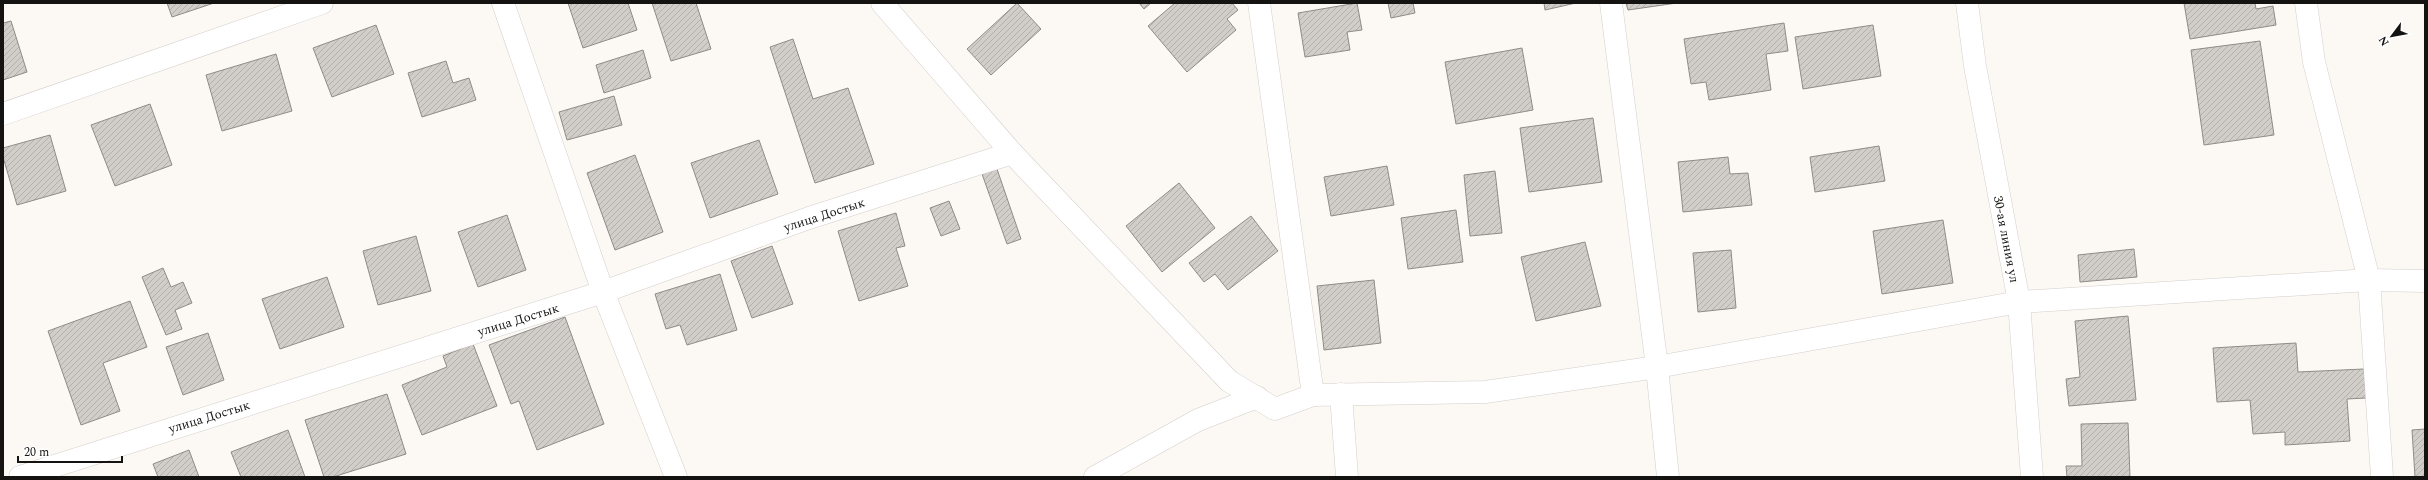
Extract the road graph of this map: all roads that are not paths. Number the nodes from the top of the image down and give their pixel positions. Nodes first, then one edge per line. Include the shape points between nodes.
1 (322, 3) edge
2 (503, 3) edge
3 (882, 3) edge
4 (1259, 3) edge
5 (1611, 3) edge
6 (1967, 3) edge
7 (2306, 3) edge
8 (3, 114) edge
9 (1012, 153) junction
10 (2369, 280) junction
11 (2425, 281) edge
12 (603, 292) junction
13 (2019, 302) junction
14 (1657, 368) junction
15 (1341, 394) junction
16 (1313, 395) junction
17 (1257, 398) junction
18 (20, 477) edge
19 (676, 477) edge
20 (1095, 477) edge
21 (1347, 477) edge
22 (1668, 477) edge
23 (2032, 477) edge
24 (2382, 477) edge

1 - 8 street
2 - 12 street
3 - 9 street
4 - 16 street
5 - 14 street
6 - 13 street, 30-ая линия ул via 1975,66
7 - 10 street via 2314,62
9 - 12 street, улица Достык via 809,218
9 - 17 street via 1229,381
10 - 11 street
10 - 13 street
10 - 24 street
12 - 18 street, улица Достык
12 - 19 street
13 - 14 street
13 - 23 street, 30-ая линия ул
14 - 15 street via 1485,392
14 - 22 street
15 - 16 street
15 - 21 street
16 - 17 street via 1276,409
17 - 20 street via 1198,420

